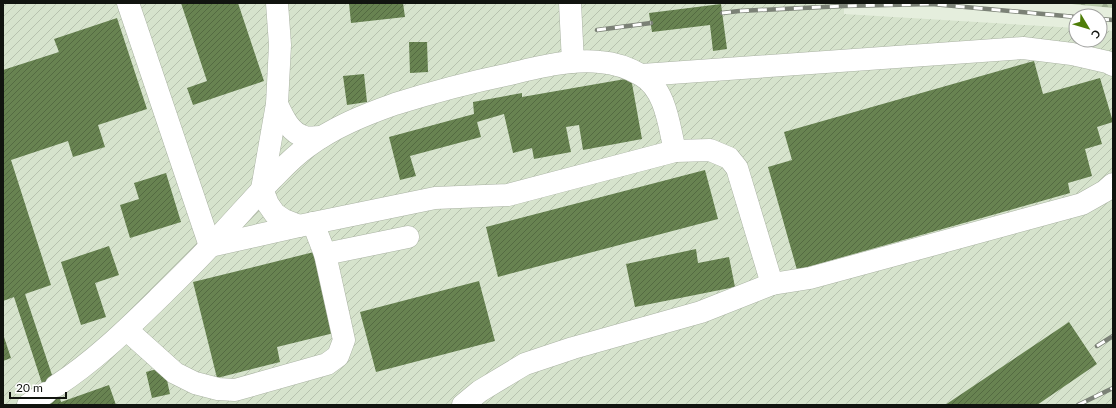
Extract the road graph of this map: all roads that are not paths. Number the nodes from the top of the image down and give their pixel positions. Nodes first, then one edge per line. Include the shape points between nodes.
1 (128, 3) edge
2 (277, 3) edge
3 (570, 3) edge
4 (573, 62) junction
5 (1113, 65) edge
6 (642, 75) junction
7 (277, 104) junction
8 (321, 137) junction
9 (675, 151) junction
10 (1113, 184) edge
11 (262, 189) junction
12 (306, 224) junction
13 (408, 237) dead end
14 (210, 246) junction
15 (325, 254) junction
16 (772, 284) junction
17 (127, 330) junction
18 (28, 405) edge
19 (463, 405) edge

1 - 14 lane
2 - 7 lane via 280,46
3 - 4 lane
4 - 6 lane via 600,62
4 - 8 lane via 476,81 412,99 370,113
5 - 6 lane via 1072,54 1023,48
6 - 9 lane via 657,89 664,102
7 - 8 lane via 283,118 297,133 306,137
7 - 11 lane
8 - 11 lane via 305,148
9 - 12 lane via 508,195 435,198
9 - 16 lane via 710,150 729,158 737,168
10 - 16 lane via 1082,204 810,278
11 - 12 lane via 275,214 284,220
11 - 14 lane
12 - 14 lane
12 - 15 lane
13 - 15 lane
14 - 17 lane
15 - 17 lane via 344,340 338,356 327,364 235,390 218,389 195,383 175,372
16 - 19 lane via 701,312 525,364 480,391
17 - 18 lane via 94,359

